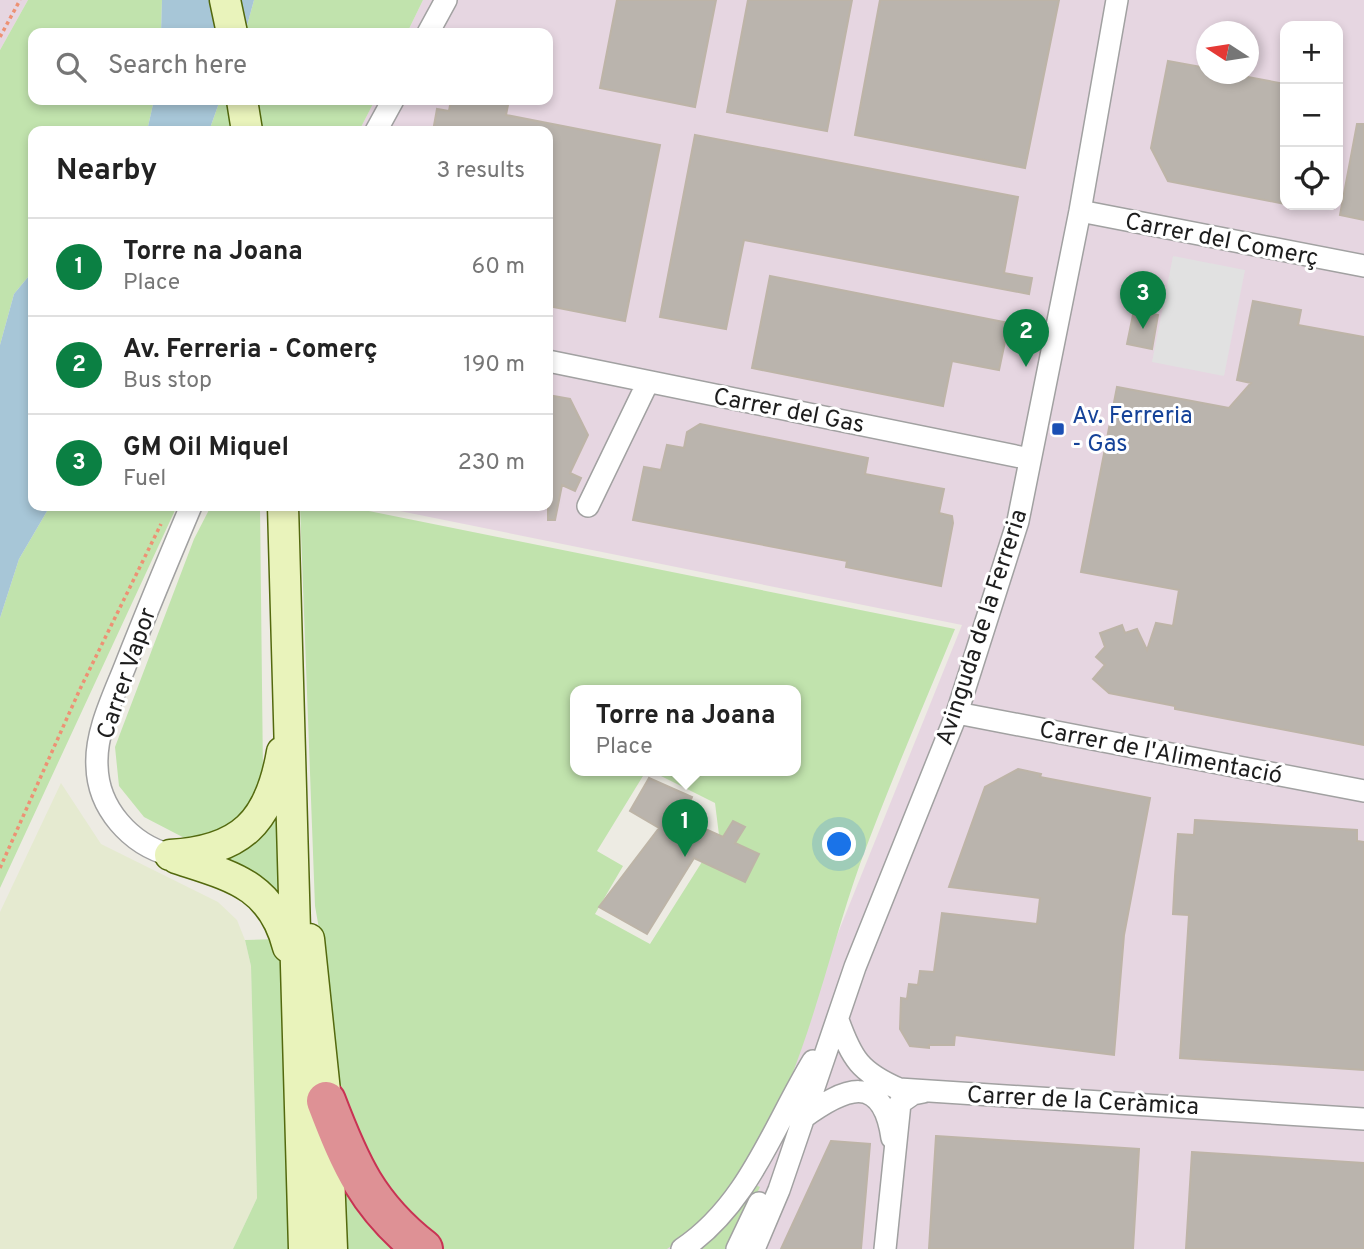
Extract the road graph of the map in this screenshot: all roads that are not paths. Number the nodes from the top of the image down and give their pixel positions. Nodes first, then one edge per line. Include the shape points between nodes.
1 (225, 0) edge
2 (446, 0) edge
3 (1117, 0) edge
4 (231, 28) edge
5 (431, 28) edge
6 (244, 105) edge
7 (390, 105) edge
8 (246, 126) edge
9 (379, 126) edge
10 (1080, 211) junction
11 (1364, 266) edge
12 (553, 362) edge
13 (648, 382) junction
14 (1030, 459) junction
15 (588, 506) dead end
16 (189, 511) edge
17 (282, 511) edge
18 (289, 682) junction
19 (957, 713) junction
20 (1364, 791) edge
21 (295, 846) junction
22 (170, 855) junction
23 (295, 974) junction
24 (838, 1020) junction
25 (932, 1091) junction
26 (326, 1101) junction
27 (803, 1118) junction
28 (1364, 1119) edge
29 (894, 1150) junction
30 (791, 1151) junction
31 (304, 1249) edge
32 (332, 1249) edge
33 (422, 1249) edge
34 (682, 1249) edge
35 (737, 1249) edge
36 (754, 1249) edge
37 (885, 1249) edge

1 - 4 main road
2 - 5 street
3 - 10 street, Avinguda de la Ferreria
6 - 8 main road
7 - 9 street
10 - 11 street, Carrer del Comerç
10 - 14 street, Avinguda de la Ferreria
12 - 13 street, Carrer del Gas
13 - 14 street, Carrer del Gas
13 - 15 street
14 - 19 street, Avinguda de la Ferreria via 1018,521
16 - 22 street, Carrer Vapor via 116,690 96,763 104,797 120,824 146,846
17 - 18 main road
18 - 21 main road
18 - 22 main road via 276,781 259,818 224,845
19 - 20 street, Carrer de l'Alimentació
19 - 24 street, Avinguda de la Ferreria
21 - 23 main road
21 - 26 main road via 315,973
22 - 23 main road via 230,877 267,900 281,923
23 - 31 main road
24 - 25 street, Carrer de la Ceràmica via 848,1050 865,1071 899,1089
24 - 27 street, Avinguda de la Ferreria
24 - 34 street via 738,1194 723,1215
25 - 28 street, Carrer de la Ceràmica
25 - 29 street via 912,1094 900,1103
26 - 32 main road
26 - 33 highway via 358,1180 386,1217
27 - 29 street via 839,1094 860,1091 876,1097 884,1108
27 - 30 street, Avinguda de la Ferreria
29 - 37 street
30 - 35 street via 767,1186
30 - 36 street

